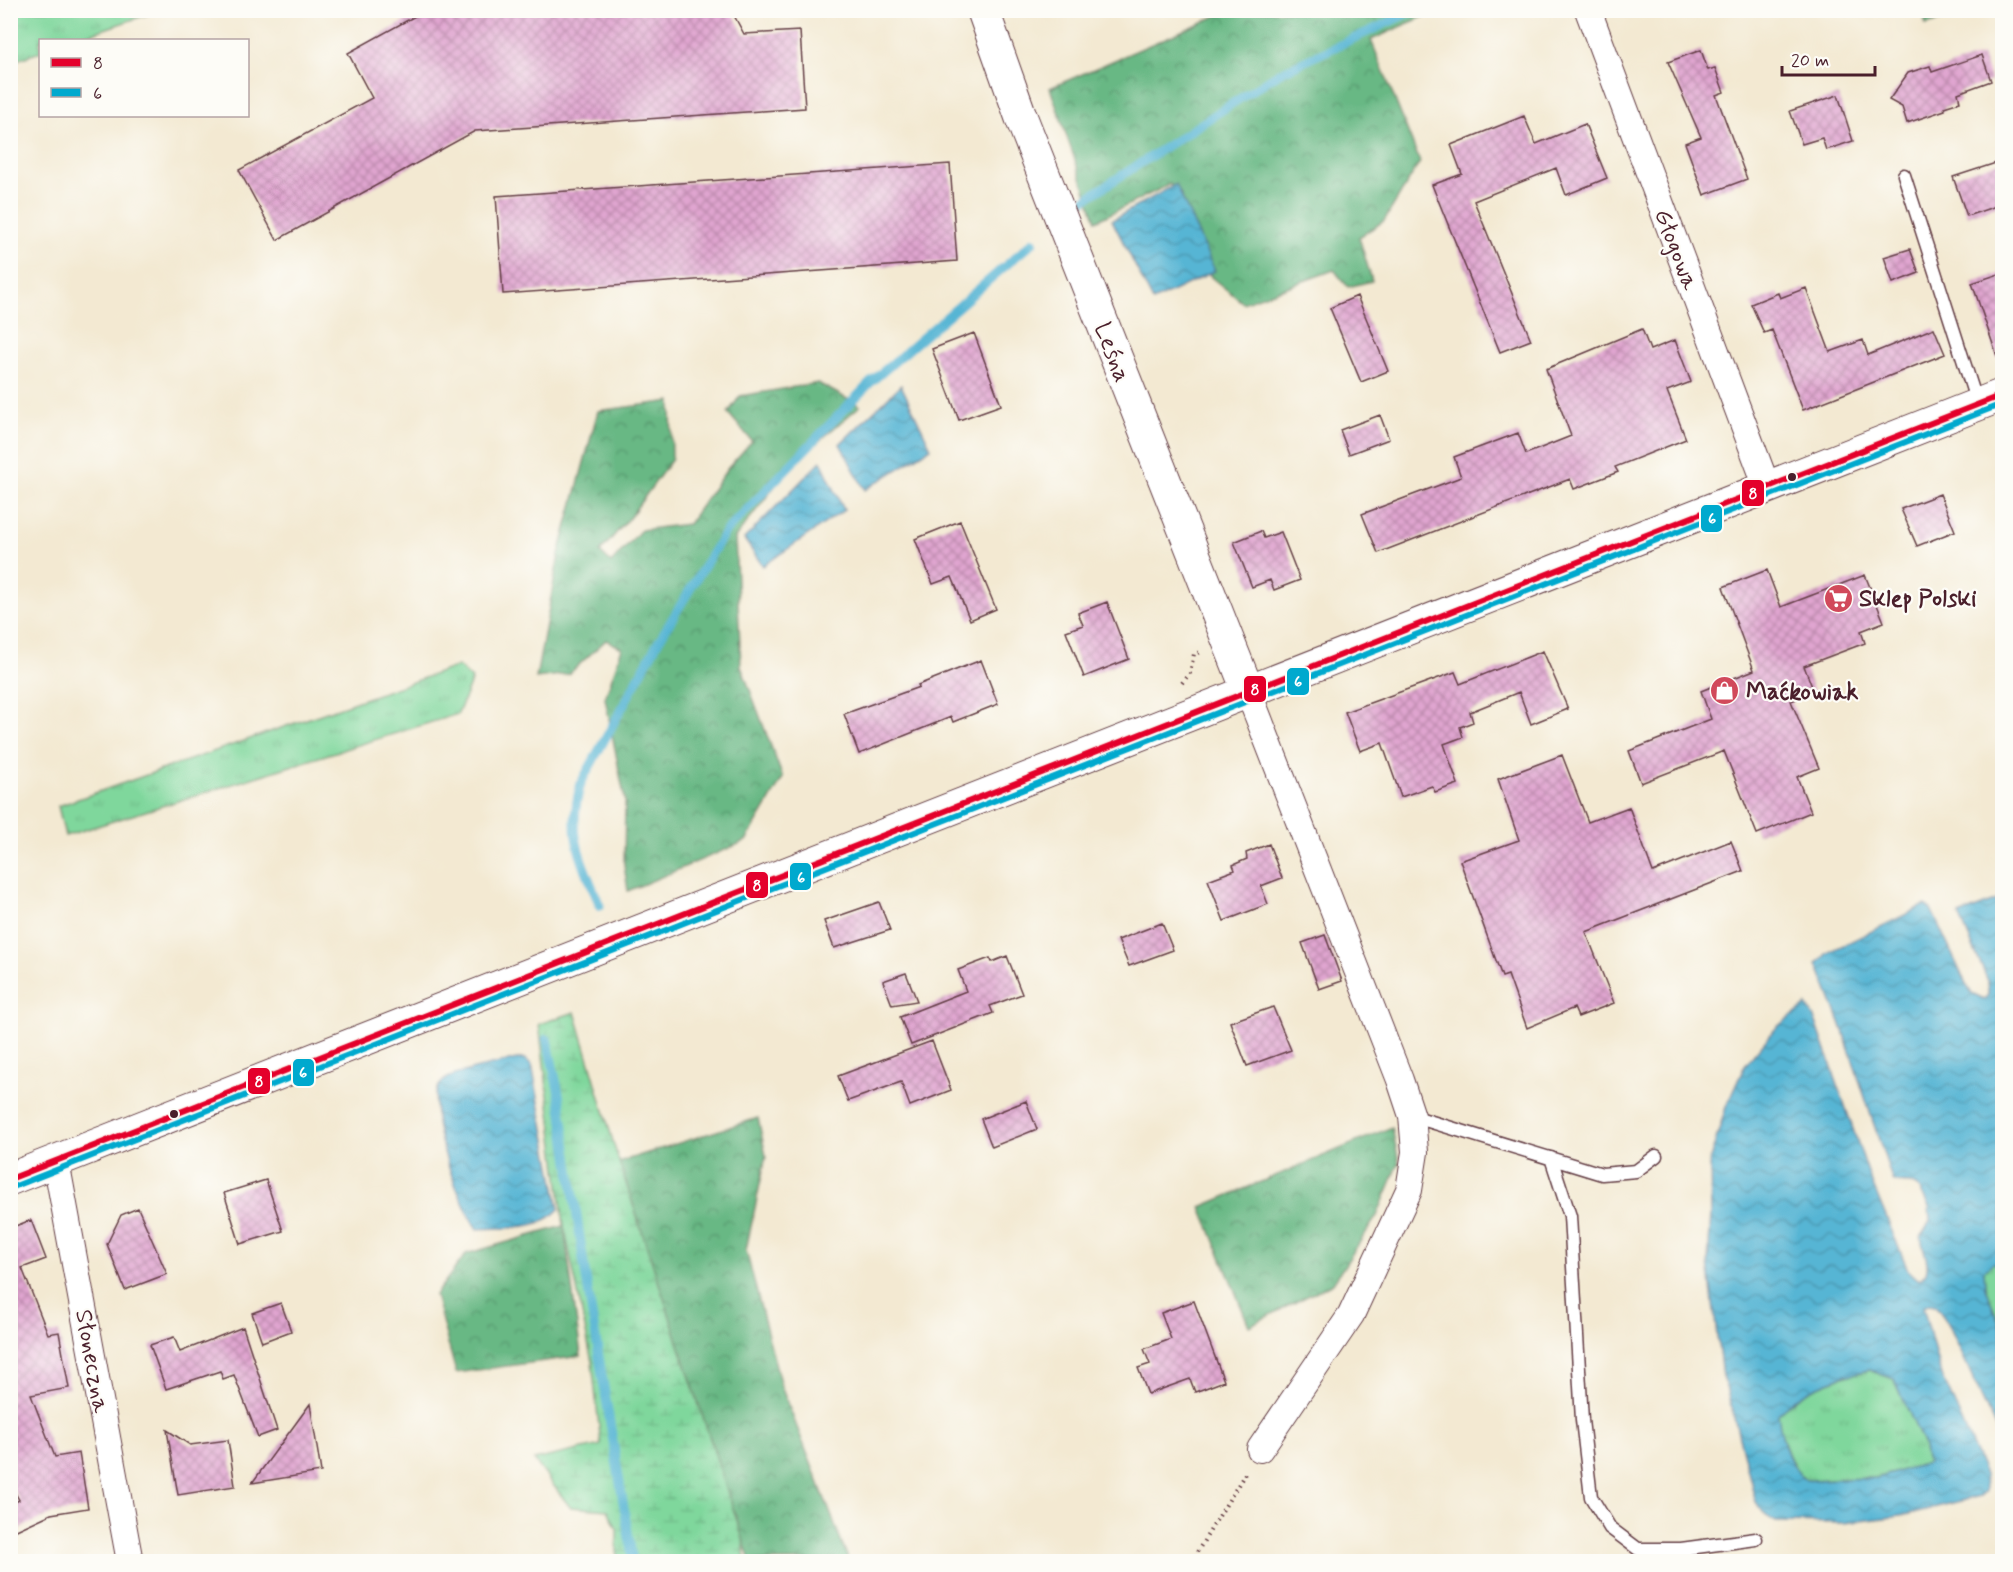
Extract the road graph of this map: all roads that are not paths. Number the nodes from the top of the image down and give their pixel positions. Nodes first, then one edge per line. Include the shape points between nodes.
1 (983, 10) edge
2 (1588, 10) edge
3 (1904, 175) dead end
4 (1990, 400) edge
5 (1767, 488) junction
6 (1248, 691) junction
7 (1412, 1116) junction
8 (1656, 1156) dead end
9 (1551, 1158) junction
10 (56, 1161) junction
11 (10, 1179) edge
12 (1260, 1449) road end
13 (1756, 1539) dead end
14 (130, 1562) edge

1 - 6 street, Leśna via 1034,150
2 - 5 street, Głogowa
3 - 4 lane
4 - 5 street
5 - 6 street
6 - 7 street
6 - 10 street
7 - 9 lane
7 - 12 street via 1415,1152 1409,1190 1351,1315
8 - 9 lane via 1636,1171 1602,1174
9 - 13 lane via 1570,1216 1582,1420 1591,1497 1610,1528 1638,1549 1681,1549
10 - 11 street
10 - 14 street, Słoneczna

